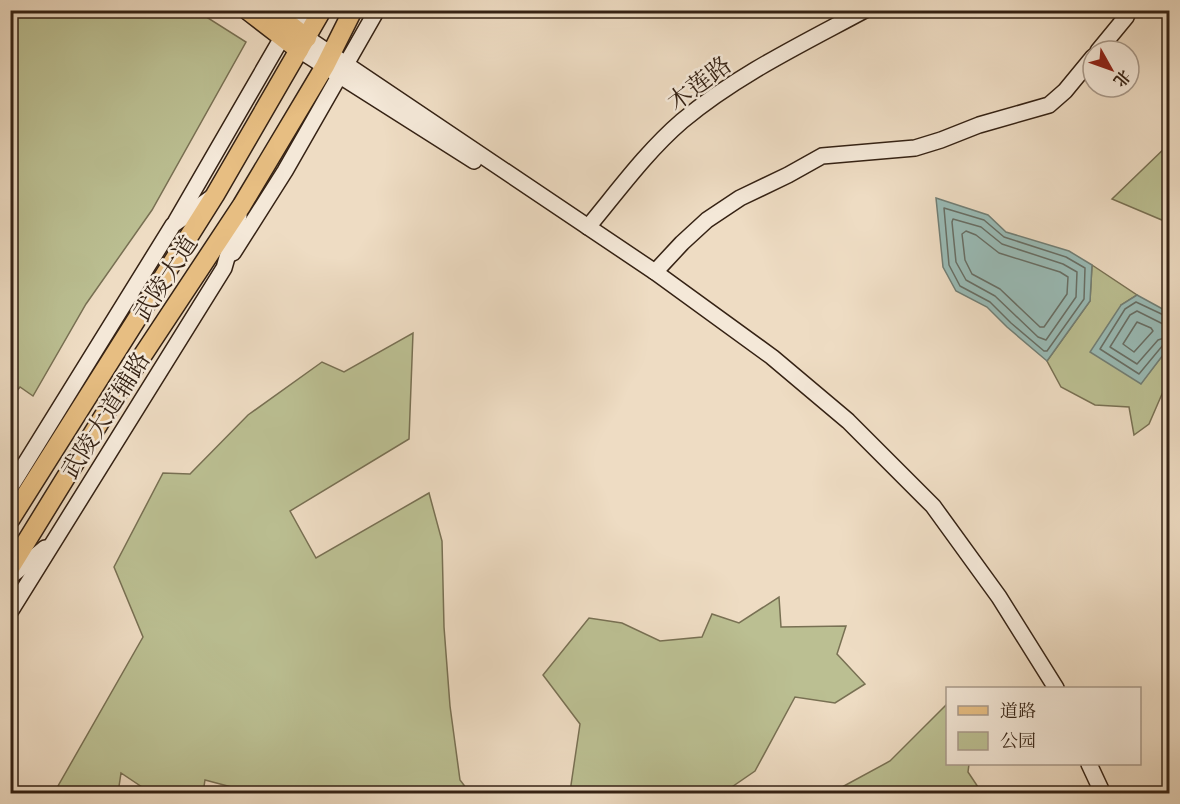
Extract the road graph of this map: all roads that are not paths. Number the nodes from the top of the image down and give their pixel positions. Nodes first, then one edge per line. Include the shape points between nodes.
1 (247, 10) edge
2 (271, 10) edge
3 (322, 10) edge
4 (353, 10) edge
5 (377, 10) edge
6 (865, 10) edge
7 (1129, 10) edge
8 (292, 19) edge
9 (1108, 39) edge
10 (303, 44) junction
11 (328, 59) junction
12 (344, 70) junction
13 (1081, 72) edge
14 (215, 195) junction
15 (242, 205) junction
16 (173, 225) junction
17 (588, 226) junction
18 (224, 268) junction
19 (654, 272) junction
20 (10, 488) edge
21 (10, 520) edge
22 (54, 540) junction
23 (10, 568) edge
24 (10, 577) edge
25 (10, 612) edge
26 (1047, 687) edge
27 (1055, 687) edge
28 (1081, 765) edge
29 (1089, 765) edge
30 (1094, 794) edge
31 (1103, 794) edge

1 - 8 main road
2 - 8 main road
3 - 10 main road, 武陵大道
4 - 11 main road, 武陵大道
5 - 12 street
6 - 17 street, 木莲路 via 756,69 681,122 643,159
7 - 9 street
8 - 10 main road
8 - 16 street
10 - 11 street
10 - 14 main road, 武陵大道
11 - 12 street
11 - 15 main road, 武陵大道
12 - 17 street
12 - 18 street
12 - 26 street via 760,356 844,426 927,508
13 - 19 street via 1049,105 979,124 915,148 822,156 740,198 707,220
14 - 16 street, 武陵大道辅路
14 - 21 main road, 武陵大道
15 - 18 street, 武陵大道辅路
15 - 23 main road, 武陵大道 via 119,391
16 - 20 street, 武陵大道辅路
17 - 19 street
18 - 22 street, 武陵大道辅路
19 - 27 street via 806,385 933,506 999,597
22 - 24 street
22 - 25 street, 武陵大道辅路
28 - 30 street
29 - 31 street

